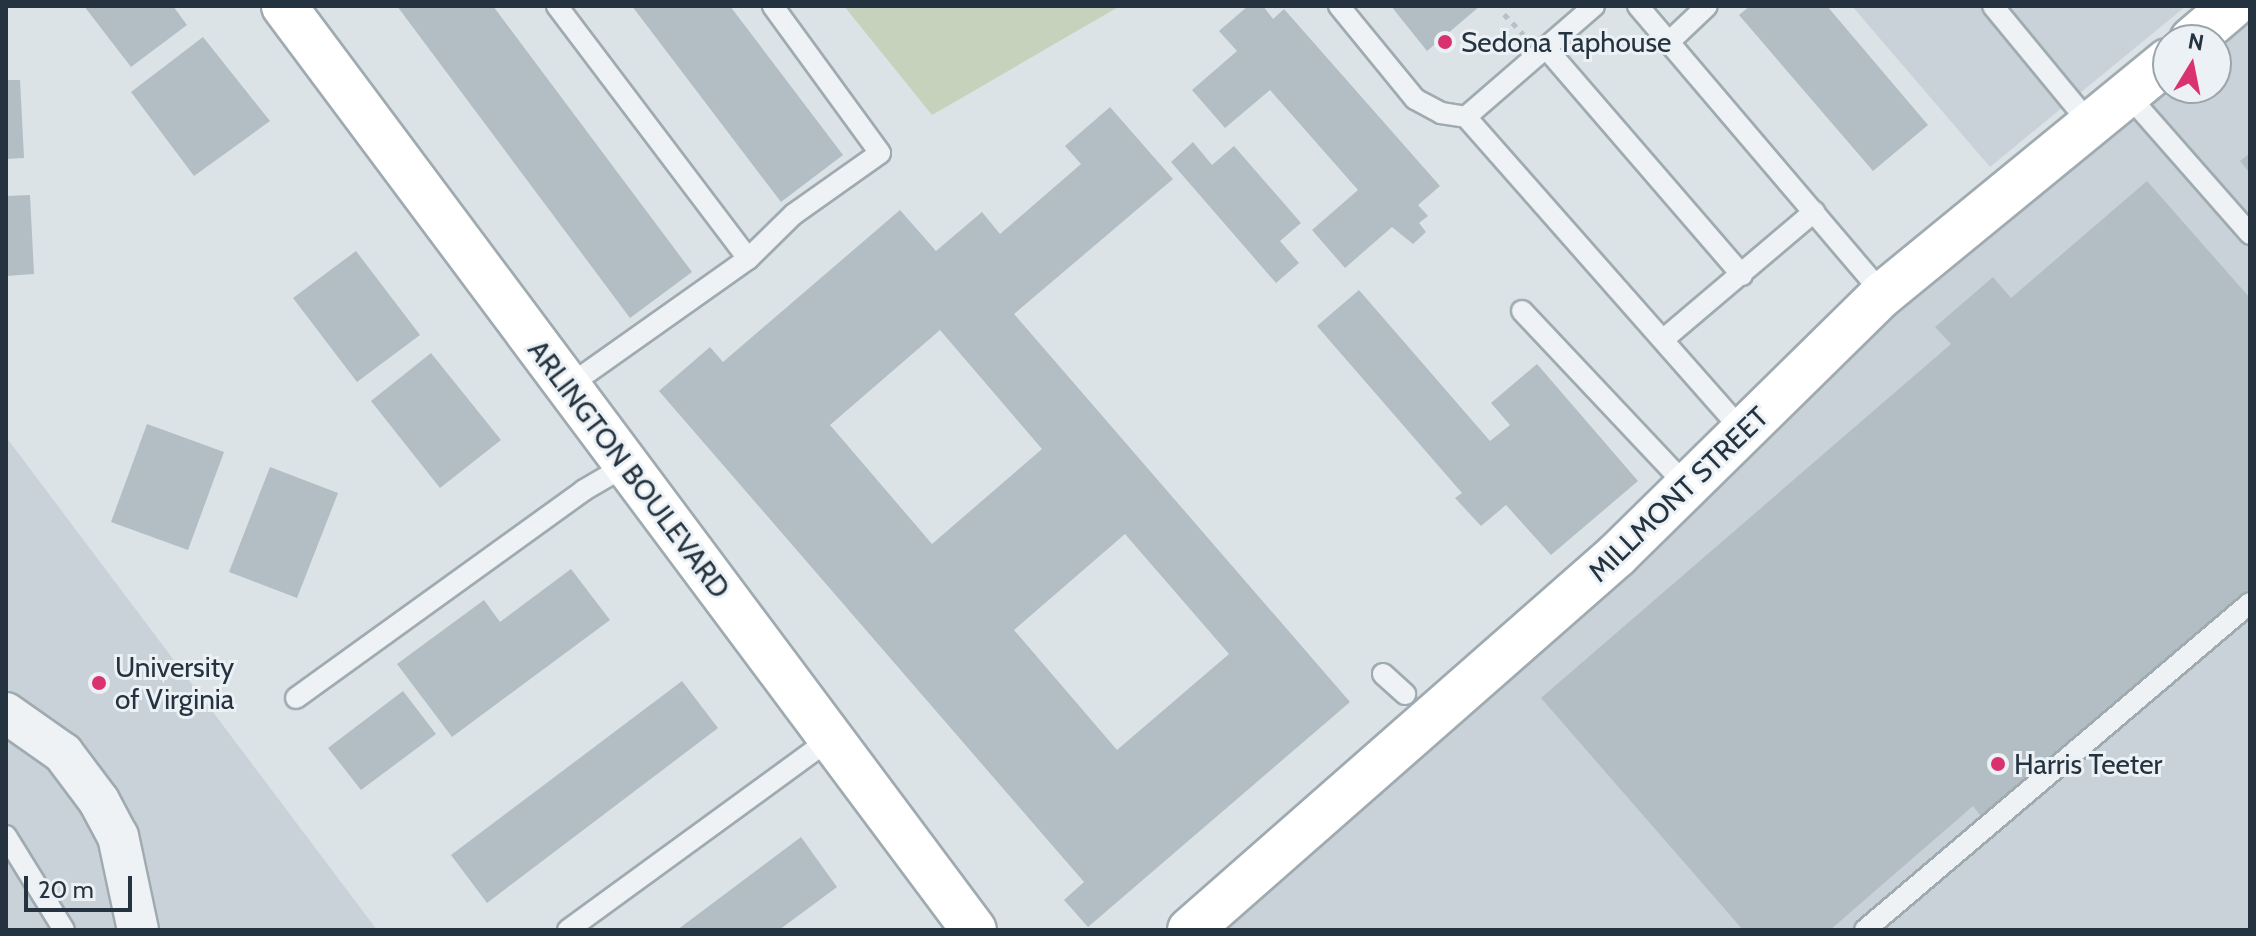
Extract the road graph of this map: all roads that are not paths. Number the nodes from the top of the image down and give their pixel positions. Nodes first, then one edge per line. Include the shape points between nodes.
1 (284, 6) edge
2 (557, 6) edge
3 (773, 6) edge
4 (1339, 6) edge
5 (1594, 6) edge
6 (1638, 6) edge
7 (1707, 6) edge
8 (1993, 6) edge
9 (2232, 6) edge
10 (2211, 24) edge
11 (1669, 42) junction
12 (1546, 48) junction
13 (2152, 75) edge
14 (2128, 95) junction
15 (1466, 117) junction
16 (2091, 125) junction
17 (1814, 212) junction
18 (2250, 234) edge
19 (748, 259) junction
20 (1742, 275) junction
21 (1883, 294) junction
22 (1522, 311) dead end
23 (1664, 339) junction
24 (567, 387) junction
25 (1743, 431) junction
26 (627, 465) junction
27 (1687, 486) junction
28 (2250, 603) edge
29 (1383, 674) dead end
30 (1405, 694) dead end
31 (296, 698) dead end
32 (6, 713) edge
33 (831, 738) junction
34 (6, 836) edge
35 (64, 930) edge
36 (138, 930) edge
37 (568, 930) edge
38 (974, 930) edge
39 (1190, 930) edge
40 (1865, 930) edge

1 - 24 street, ARLINGTON BOULEVARD
2 - 19 lane
3 - 19 lane via 880,153 794,214
4 - 15 lane via 1415,99 1441,113
5 - 12 lane
6 - 11 lane
7 - 11 lane
8 - 16 lane
9 - 10 street
11 - 17 lane
12 - 15 lane
12 - 20 lane
13 - 14 street, MILLMONT STREET
14 - 16 street, MILLMONT STREET
14 - 18 lane
15 - 23 lane
16 - 21 street, MILLMONT STREET
17 - 20 lane
17 - 21 lane
19 - 24 lane
20 - 23 lane
21 - 25 street, MILLMONT STREET
22 - 27 lane
23 - 25 lane
24 - 26 street, ARLINGTON BOULEVARD
25 - 27 street, MILLMONT STREET
26 - 31 lane via 584,490
26 - 33 street, ARLINGTON BOULEVARD
27 - 39 street, MILLMONT STREET via 1606,565
28 - 40 lane
29 - 30 lane
32 - 36 street via 63,753 99,801 118,836
33 - 37 lane
33 - 38 street, ARLINGTON BOULEVARD
34 - 35 lane

